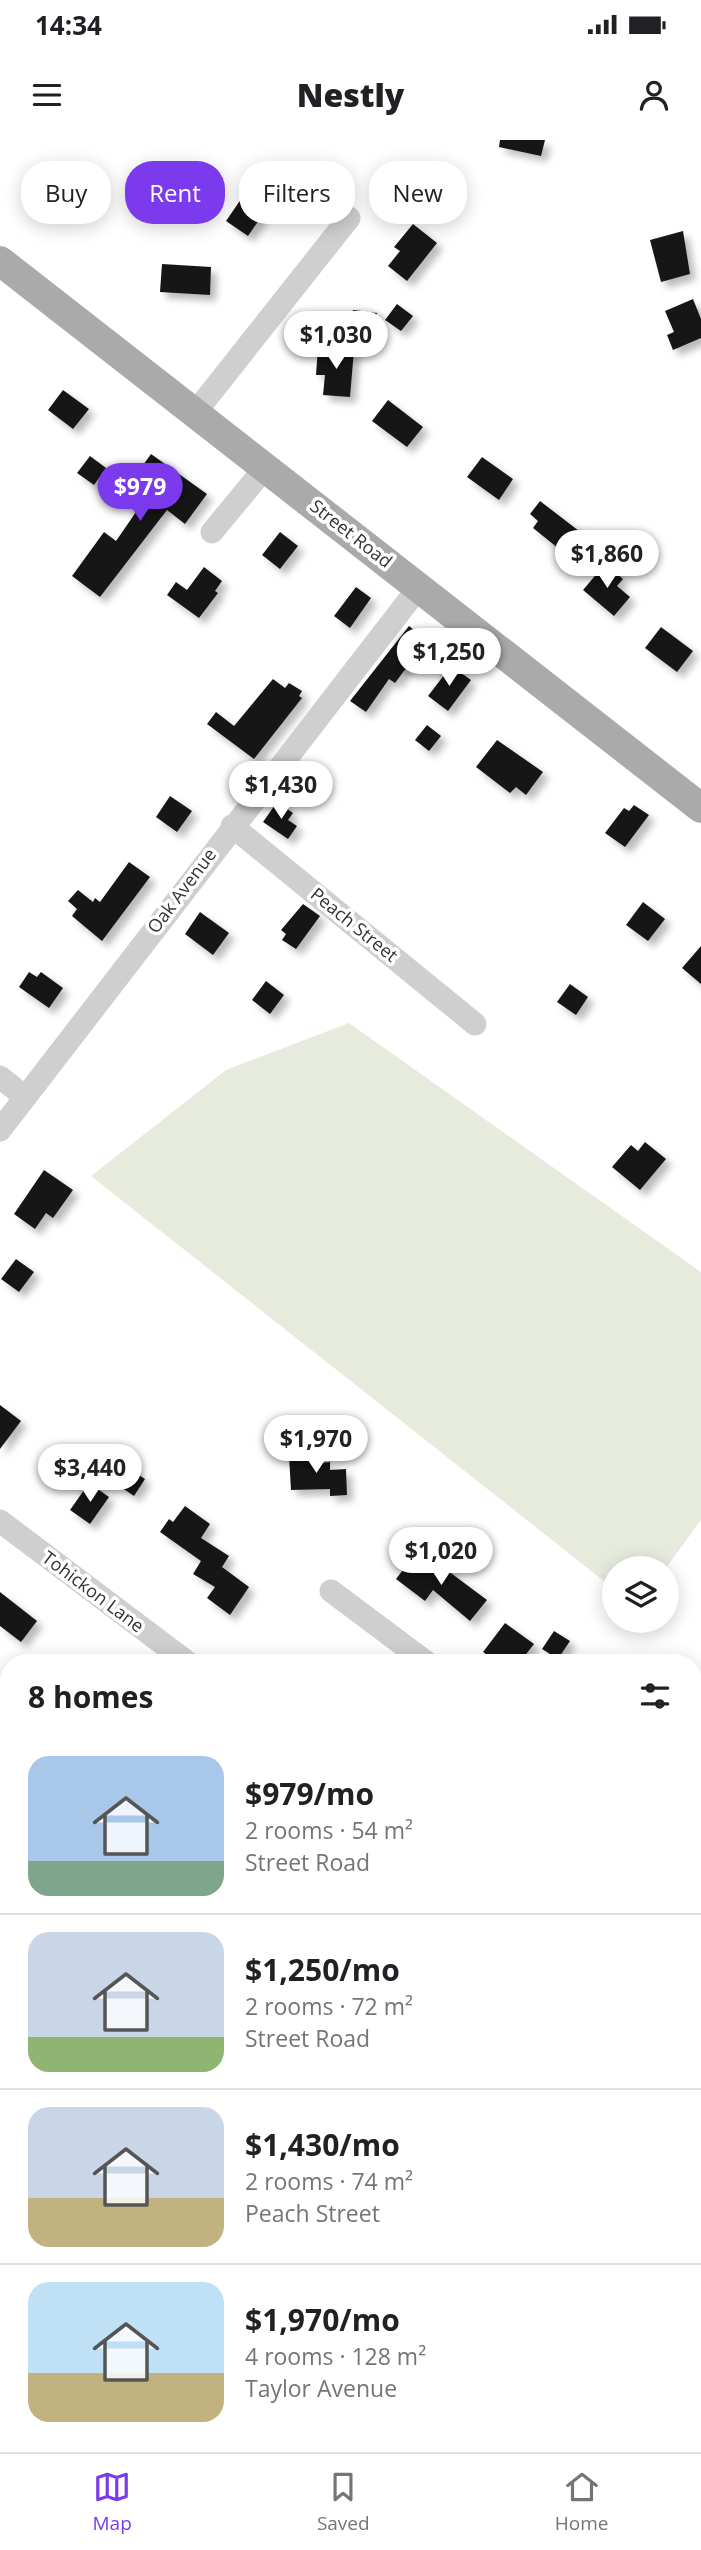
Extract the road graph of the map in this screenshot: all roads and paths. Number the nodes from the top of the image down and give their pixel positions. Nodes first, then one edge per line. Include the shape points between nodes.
1 (344, 224) edge
2 (0, 261) edge
3 (194, 414) junction
4 (265, 468) junction
5 (212, 532) dead end
6 (419, 587) junction
7 (701, 808) edge
8 (232, 827) junction
9 (475, 1024) dead end
10 (0, 1077) edge
11 (25, 1097) junction
12 (0, 1130) edge
13 (0, 1521) edge
14 (331, 1591) dead end
15 (176, 1654) edge
16 (415, 1654) edge

1 - 3 street
2 - 3 main road, Street Road
3 - 4 main road, Street Road
4 - 5 street
4 - 6 main road, Street Road
6 - 7 main road, Street Road
6 - 8 street, Oak Avenue
8 - 9 street, Peach Street
8 - 11 street, Oak Avenue
10 - 11 street
11 - 12 street, Oak Avenue
13 - 15 street, Tohickon Lane
14 - 16 street

